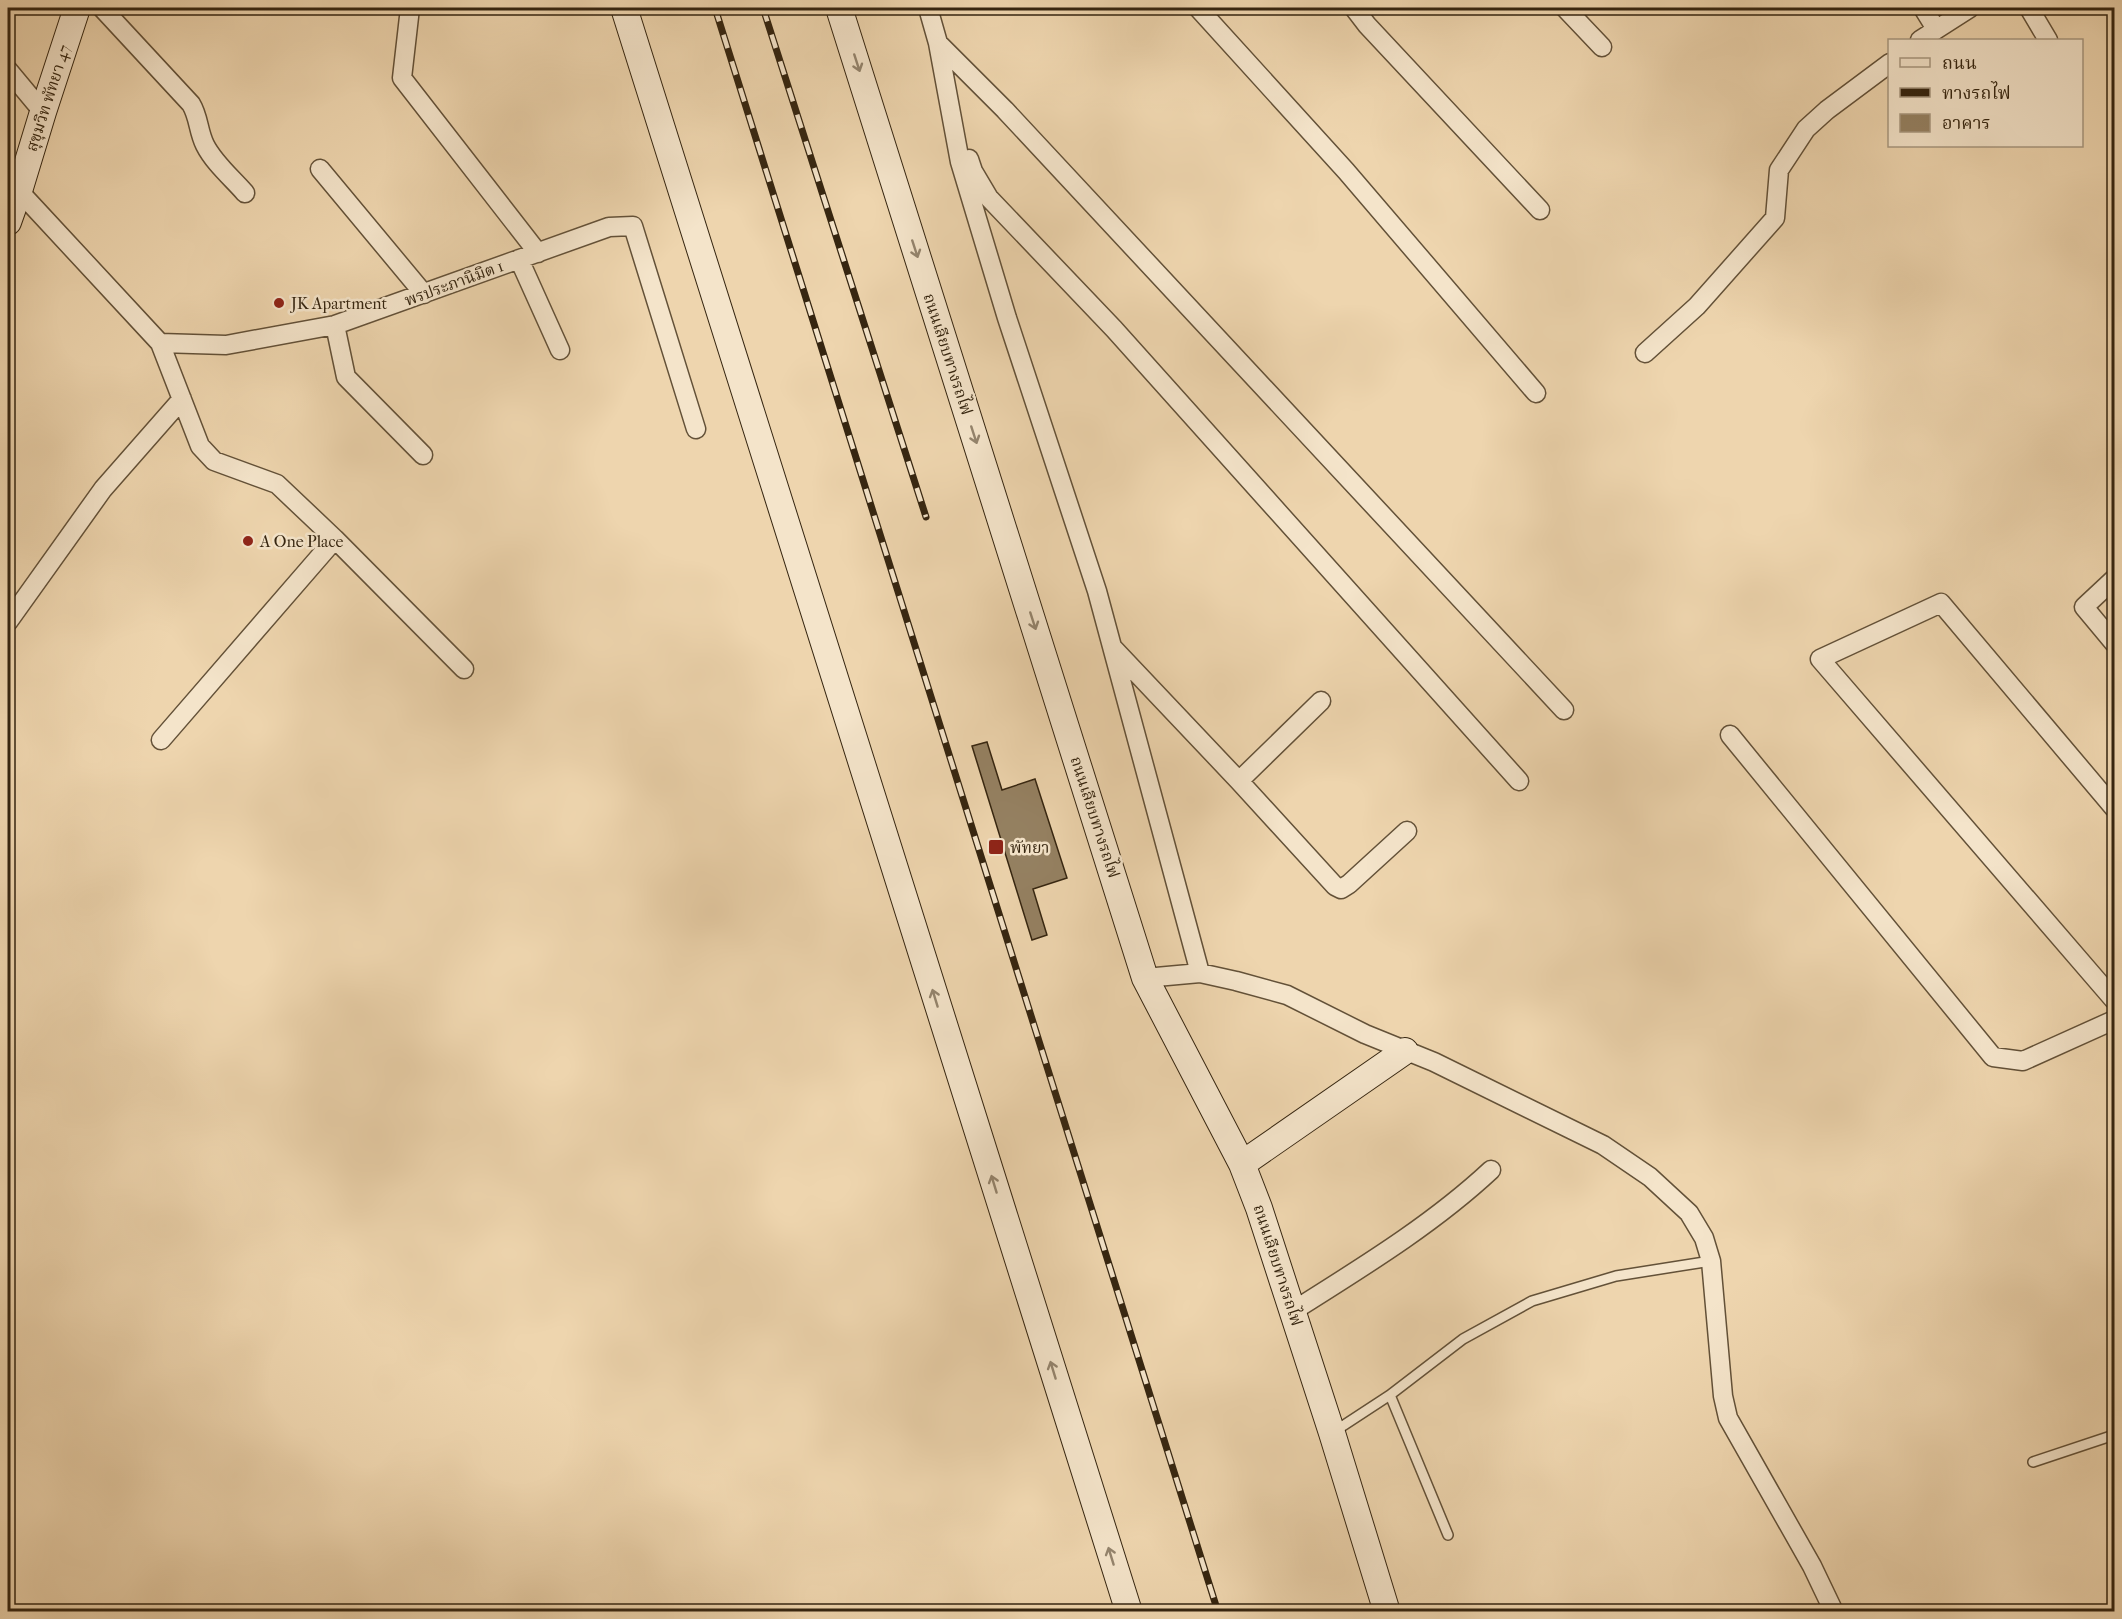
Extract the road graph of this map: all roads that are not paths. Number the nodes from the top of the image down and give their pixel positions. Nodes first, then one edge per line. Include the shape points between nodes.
1 (77, 8) edge
2 (102, 8) edge
3 (410, 8) edge
4 (624, 8) edge
5 (839, 8) edge
6 (928, 8) edge
7 (1198, 8) edge
8 (1354, 8) edge
9 (1565, 8) edge
10 (1923, 8) edge
11 (1970, 8) edge
12 (2028, 8) edge
13 (1936, 29) junction
14 (1921, 39) edge
15 (2047, 39) edge
16 (938, 44) junction
17 (1602, 47) dead end
18 (1888, 64) edge
19 (943, 68) junction
20 (8, 70) edge
21 (43, 112) junction
22 (320, 169) dead end
23 (19, 191) junction
24 (245, 193) dead end
25 (1540, 210) dead end
26 (8, 222) edge
27 (537, 253) junction
28 (519, 259) junction
29 (424, 294) junction
30 (334, 325) junction
31 (160, 343) junction
32 (560, 350) dead end
33 (1645, 353) dead end
34 (1536, 393) dead end
35 (182, 399) junction
36 (696, 429) dead end
37 (423, 455) dead end
38 (335, 539) junction
39 (2115, 579) edge
40 (8, 622) edge
41 (2115, 643) edge
42 (1112, 648) junction
43 (464, 669) dead end
44 (1321, 701) dead end
45 (1564, 710) dead end
46 (1730, 735) dead end
47 (161, 740) dead end
48 (1239, 781) junction
49 (1520, 781) dead end
50 (2115, 808) edge
51 (1407, 831) dead end
52 (1200, 973) junction
53 (1145, 978) junction
54 (2115, 1000) edge
55 (2115, 1020) edge
56 (1405, 1051) junction
57 (1242, 1164) junction
58 (1491, 1170) dead end
59 (1711, 1261) junction
60 (1293, 1311) junction
61 (1390, 1395) junction
62 (1332, 1433) junction
63 (2115, 1435) edge
64 (2033, 1462) dead end
65 (1448, 1534) dead end
66 (1129, 1611) edge
67 (1387, 1611) edge
68 (1834, 1611) edge

1 - 21 street, สุขุมวิท พัทยา 47
2 - 24 street via 191,104 209,152
3 - 27 street via 402,78
66 -> 4 street
5 -> 53 street, ถนนเลียบทางรถไฟ
6 - 16 street
7 - 34 street via 1346,171
8 - 25 street
9 - 17 street
10 - 13 street
11 - 13 street
12 - 15 street
13 - 14 street
16 - 19 street
16 - 45 street via 1005,110
18 - 33 street via 1806,129 1779,170 1775,218 1697,306
19 - 42 street via 960,162
19 - 49 street via 973,171 989,198 1114,328
20 - 21 street
21 - 23 street, สุขุมวิท พัทยา 47
22 - 29 street
23 - 26 street, สุขุมวิท พัทยา 47
23 - 31 street
27 - 28 street, พรประภานิมิต 1
27 - 36 street, พรประภานิมิต 1 via 609,227 633,226
28 - 29 street, พรประภานิมิต 1
28 - 32 street
29 - 30 street, พรประภานิมิต 1
30 - 31 street, พรประภานิมิต 1 via 226,345
30 - 37 street via 346,377
31 - 35 street
35 - 38 street via 200,446 214,461 277,484
35 - 40 street via 103,489
38 - 43 street
38 - 47 street
39 - 41 street via 2084,607
42 - 48 street
42 - 52 street
44 - 48 street
46 - 55 street via 1993,1057 2023,1061
48 - 51 street via 1341,888
50 - 54 street via 1941,603 1820,659
52 - 53 street
52 - 56 street via 1287,995
53 - 57 street, ถนนเลียบทางรถไฟ
56 - 57 street
56 - 59 street via 1603,1145 1650,1177 1689,1213 1704,1238
57 - 60 street, ถนนเลียบทางรถไฟ
58 - 60 street via 1444,1210
59 - 61 lane via 1616,1276 1532,1301 1463,1339
59 - 68 street via 1728,1418
60 - 62 street, ถนนเลียบทางรถไฟ
61 - 62 lane
61 - 65 lane
62 - 67 street, ถนนเลียบทางรถไฟ
63 - 64 lane

